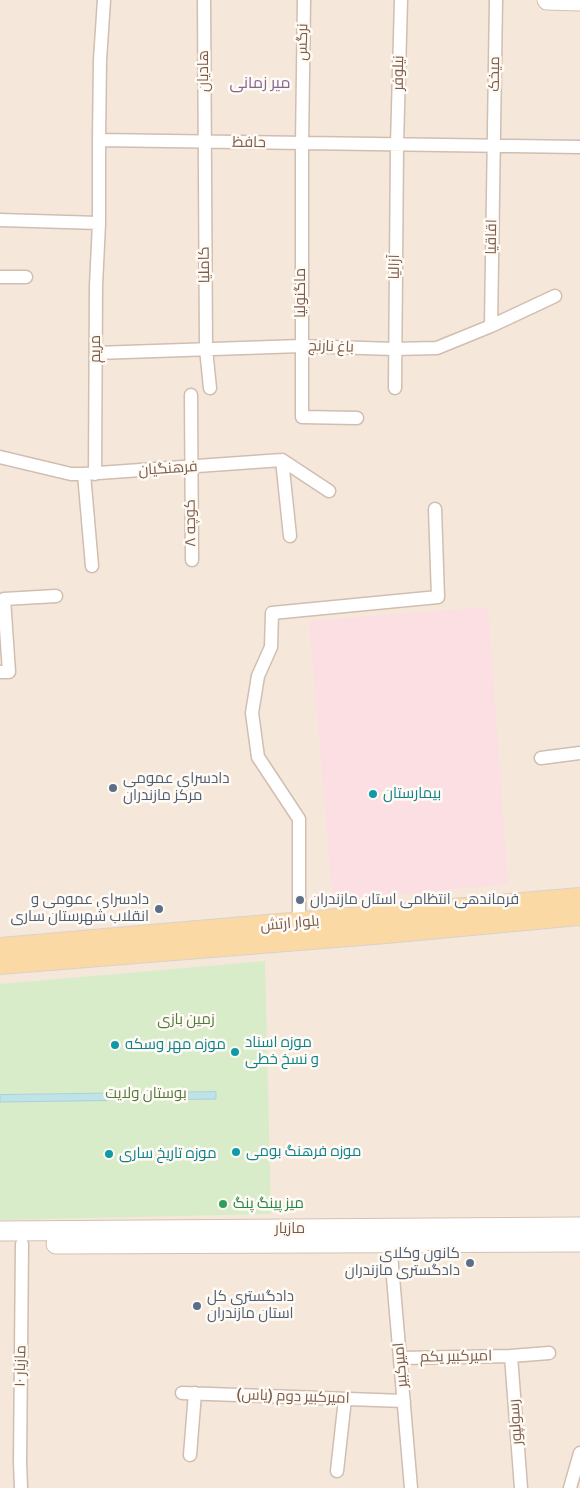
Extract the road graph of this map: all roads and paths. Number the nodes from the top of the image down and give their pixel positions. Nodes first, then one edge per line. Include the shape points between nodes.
1 (104, 0) edge
2 (204, 0) edge
3 (304, 0) edge
4 (401, 0) edge
5 (496, 0) edge
6 (547, 0) edge
7 (580, 1) edge
8 (99, 140) junction
9 (204, 142) junction
10 (302, 144) junction
11 (397, 145) junction
12 (494, 147) junction
13 (580, 147) edge
14 (0, 220) edge
15 (99, 223) junction
16 (0, 277) edge
17 (26, 278) dead end
18 (555, 296) dead end
19 (491, 326) junction
20 (301, 346) junction
21 (394, 348) junction
22 (206, 349) junction
23 (96, 352) junction
24 (210, 388) dead end
25 (395, 388) dead end
26 (191, 395) dead end
27 (357, 418) dead end
28 (0, 457) edge
29 (282, 460) junction
30 (190, 467) junction
31 (89, 474) junction
32 (329, 491) dead end
33 (435, 509) dead end
34 (290, 536) dead end
35 (192, 560) dead end
36 (92, 566) dead end
37 (56, 596) dead end
38 (0, 672) edge
39 (580, 754) edge
40 (541, 758) dead end
41 (580, 898) edge
42 (580, 915) edge
43 (384, 924) junction
44 (300, 931) junction
45 (0, 948) edge
46 (0, 964) edge
47 (580, 1227) edge
48 (0, 1231) edge
49 (270, 1236) junction
50 (390, 1242) junction
51 (580, 1242) edge
52 (0, 1244) edge
53 (22, 1244) junction
54 (549, 1353) dead end
55 (511, 1356) junction
56 (400, 1358) junction
57 (345, 1399) junction
58 (404, 1401) junction
59 (580, 1453) edge
60 (190, 1455) dead end
61 (337, 1471) dead end
62 (21, 1488) edge
63 (411, 1488) edge
64 (521, 1488) edge
65 (570, 1488) edge

1 - 8 street
2 - 9 street, هادیان
3 - 10 street, نرگس
4 - 11 street, نیلوفر
5 - 12 street, میخک
6 - 7 main road
8 - 9 street, حافظ
8 - 15 street
9 - 10 street, حافظ
9 - 22 street, کاملیا
10 - 11 street, حافظ
10 - 20 street, ماگنولیا
11 - 12 street, حافظ
11 - 21 street, آزالیا
12 - 13 street, حافظ
12 - 19 street, اقاقیا
14 - 15 street
15 - 23 street, مریم
16 - 17 street
18 - 19 street, باغ نارنج
19 - 21 street, باغ نارنج via 437,348
20 - 21 street, باغ نارنج
20 - 22 street, باغ نارنج
20 - 27 street, ماگنولیا via 302,417
21 - 25 street, آزالیا
22 - 23 street, باغ نارنج
22 - 24 street, کاملیا
23 - 31 street, مریم
26 - 30 street, کوچه ۸
28 - 31 street, فرهنگیان via 71,474
29 - 30 street, فرهنگیان
29 - 32 street
29 - 34 street
30 - 31 street, فرهنگیان
30 - 35 street, کوچه ۸
31 - 36 street, مریم
33 - 44 street via 438,596 272,613 272,647 258,676 252,713 258,757 299,818
37 - 38 street via 4,599 8,672
39 - 40 street
41 - 43 main road, بلوار ارتش
42 - 43 main road, بلوار ارتش
43 - 44 main road, بلوار ارتش
44 - 45 main road, بلوار ارتش
44 - 46 main road, بلوار ارتش
47 - 49 main road, مازیار
48 - 49 main road, مازیار
49 - 50 main road, مازیار
49 - 53 main road, مازیار
50 - 51 main road, مازیار
50 - 56 street, امیرکبیر
52 - 53 main road, مازیار
53 - 62 street, مازیار ١٠
54 - 55 street, امیرکبیر یکم
55 - 56 street, امیرکبیر یکم
55 - 64 street, رسولپور
56 - 58 street, امیرکبیر
57 - 58 street, امیرکبیر دوم (یاس)
57 - 60 street, امیرکبیر دوم (یاس) via 189,1393
57 - 61 street
58 - 63 street, امیرکبیر
59 - 65 street

